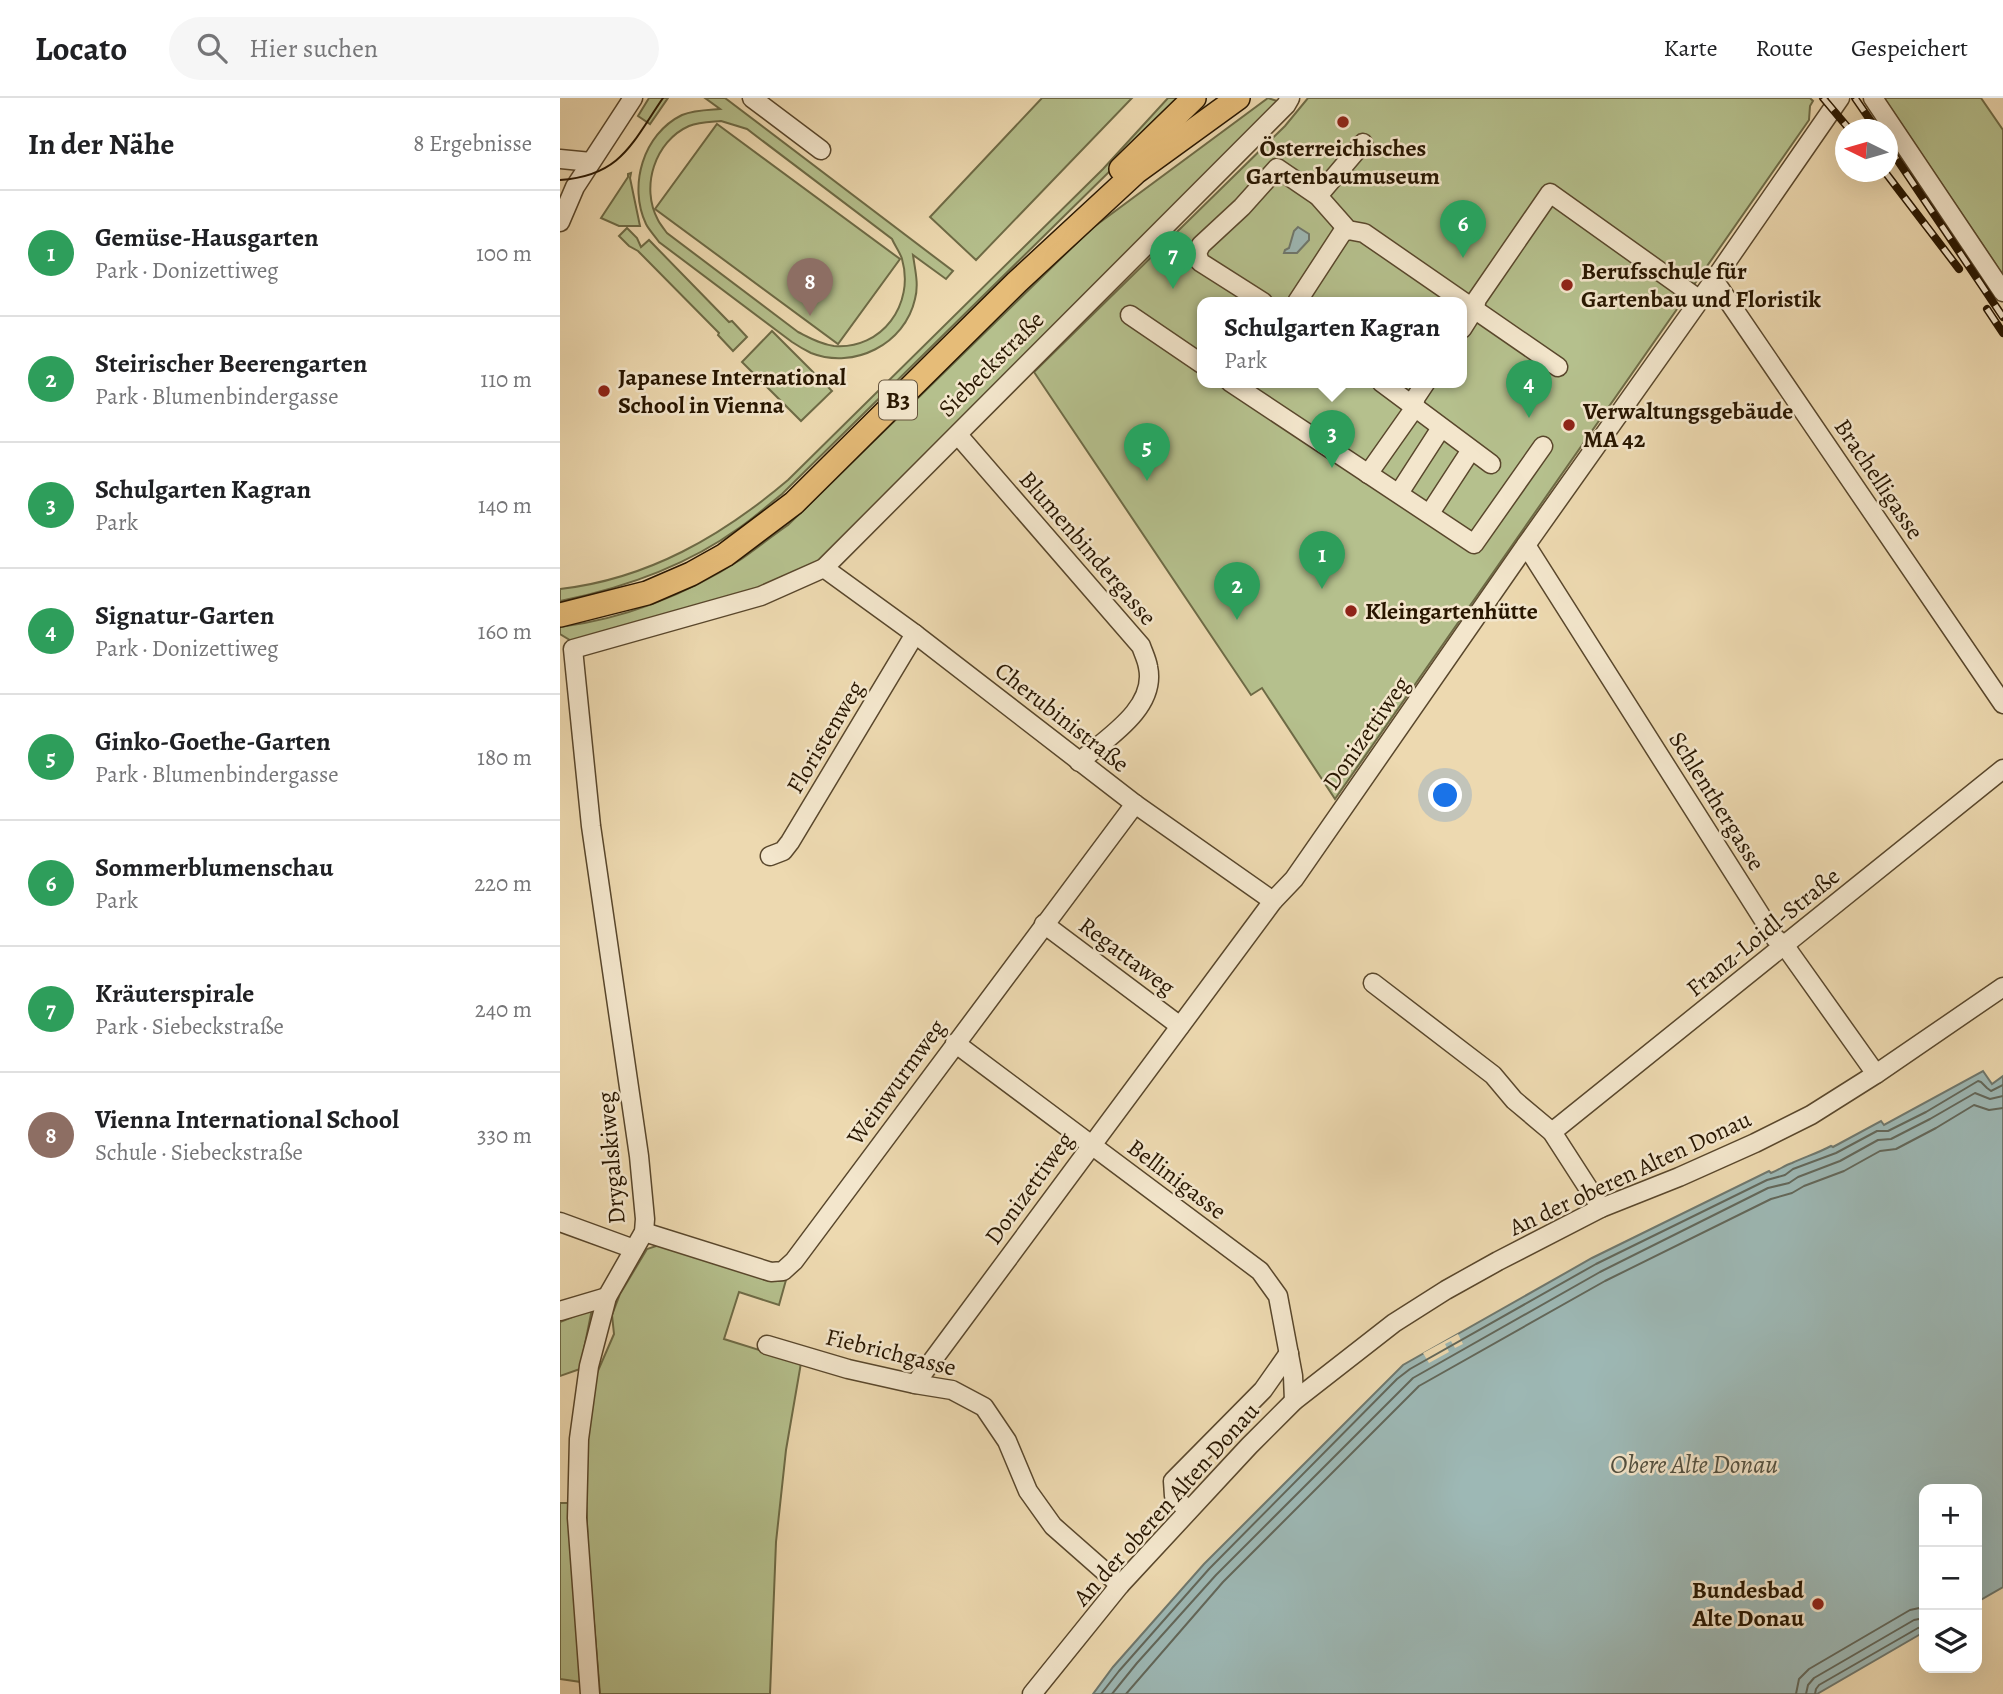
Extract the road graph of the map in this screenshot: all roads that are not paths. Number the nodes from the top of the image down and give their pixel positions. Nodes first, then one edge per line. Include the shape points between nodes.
1 (633, 98) edge
2 (752, 98) edge
3 (1194, 98) edge
4 (1238, 98) edge
5 (1290, 98) edge
6 (1840, 98) edge
7 (1873, 98) edge
8 (1363, 143) dead end
9 (821, 150) dead end
10 (560, 159) edge
11 (590, 162) junction
12 (1318, 196) junction
13 (560, 220) edge
14 (1348, 230) junction
15 (1714, 280) junction
16 (2003, 292) edge
17 (1255, 297) edge
18 (1300, 297) edge
19 (1455, 297) edge
20 (1700, 300) junction
21 (1467, 305) edge
22 (1474, 310) junction
23 (1130, 315) dead end
24 (1467, 320) edge
25 (1197, 361) edge
26 (1558, 367) dead end
27 (1242, 388) edge
28 (1389, 388) edge
29 (1422, 388) edge
30 (1413, 405) junction
31 (1441, 428) junction
32 (958, 435) junction
33 (1543, 446) dead end
34 (1471, 450) junction
35 (1491, 464) dead end
36 (1368, 474) junction
37 (1399, 493) junction
38 (1430, 513) junction
39 (1526, 545) junction
40 (824, 568) junction
41 (568, 610) edge
42 (915, 634) junction
43 (573, 649) joint
44 (2003, 704) edge
45 (1079, 762) junction
46 (2003, 769) edge
47 (1135, 804) junction
48 (770, 856) dead end
49 (1273, 901) junction
50 (1044, 924) junction
51 (1785, 946) junction
52 (1373, 983) dead end
53 (2003, 987) edge
54 (1180, 1026) junction
55 (955, 1043) junction
56 (1876, 1074) junction
57 (1552, 1132) junction
58 (1091, 1144) junction
59 (1601, 1208) junction
60 (560, 1222) edge
61 (644, 1232) junction
62 (634, 1249) junction
63 (607, 1297) junction
64 (560, 1311) edge
65 (767, 1345) dead end
66 (1289, 1353) junction
67 (915, 1384) junction
68 (1294, 1401) junction
69 (1188, 1511) junction
70 (1120, 1585) junction
71 (590, 1694) edge
72 (1032, 1694) edge

1 - 11 street
2 - 9 street
3 - 41 main road, Siebeckstraße / B3 via 786,497 685,566
4 - 41 main road, Siebeckstraße / B3 via 1136,172 1017,282 794,503 726,555 647,593
5 - 32 street, Siebeckstraße
6 - 15 street, Donizettiweg
7 - 16 street
8 - 12 street
10 - 11 street
11 - 13 street
12 - 14 street
12 - 17 street via 1277,168 1201,245 1200,262
14 - 18 street
14 - 19 street via 1364,233
15 - 20 street, Donizettiweg
15 - 44 street, Brachelligasse
20 - 22 street via 1550,193
20 - 39 street, Donizettiweg
21 - 22 street
22 - 24 street
22 - 26 street
23 - 25 street
27 - 36 street
28 - 30 street
29 - 30 street
30 - 31 street
30 - 36 street
31 - 34 street
31 - 37 street
32 - 40 street, Siebeckstraße
32 - 45 street, Blumenbindergasse via 1141,646 1149,669 1148,691 1137,712
33 - 38 street via 1474,544
34 - 35 street
34 - 38 street
36 - 37 street
37 - 38 street
39 - 49 street, Donizettiweg via 1294,879
39 - 51 street, Schlenthergasse via 1775,938
40 - 42 street, Cherubinistraße
40 - 43 street, Siebeckstraße via 761,596
42 - 45 street, Cherubinistraße
42 - 48 street, Floristenweg via 790,842 783,852
43 - 61 street, Drygalskiweg via 591,826 639,1156
45 - 47 street, Cherubinistraße
46 - 51 street, Franz-Loidl-Straße
47 - 49 street, Cherubinistraße
47 - 50 street, Weinwurmweg
49 - 54 street, Donizettiweg
50 - 54 street, Regattaweg
50 - 55 street, Weinwurmweg
51 - 56 street, Schlenthergasse
51 - 57 street, Franz-Loidl-Straße
52 - 57 street via 1493,1075
53 - 56 street, An der oberen Alten Donau
54 - 58 street, Donizettiweg
55 - 58 street, Bellinigasse
55 - 61 street, Weinwurmweg via 783,1270 771,1272
56 - 59 street, An der oberen Alten Donau via 1755,1143
57 - 59 street
58 - 66 street, Bellinigasse via 1260,1271 1278,1296
58 - 67 street, Donizettiweg
59 - 68 street, An der oberen Alten Donau via 1435,1297
60 - 62 street
61 - 62 street, Drygalskiweg
62 - 63 street, Drygalskiweg
63 - 64 street
63 - 71 street, Drygalskiweg via 589,1366 579,1439 577,1518
65 - 67 street, Fiebrichgasse
66 - 68 street, Bellinigasse
66 - 69 street via 1263,1390 1173,1482 1174,1496
67 - 70 street, Fiebrichgasse via 952,1390 984,1407 1006,1441 1028,1491 1053,1526
68 - 69 street, An der oberen Alten Donau
69 - 70 street, An der oberen Alten Donau
70 - 72 street, An der oberen Alten Donau

